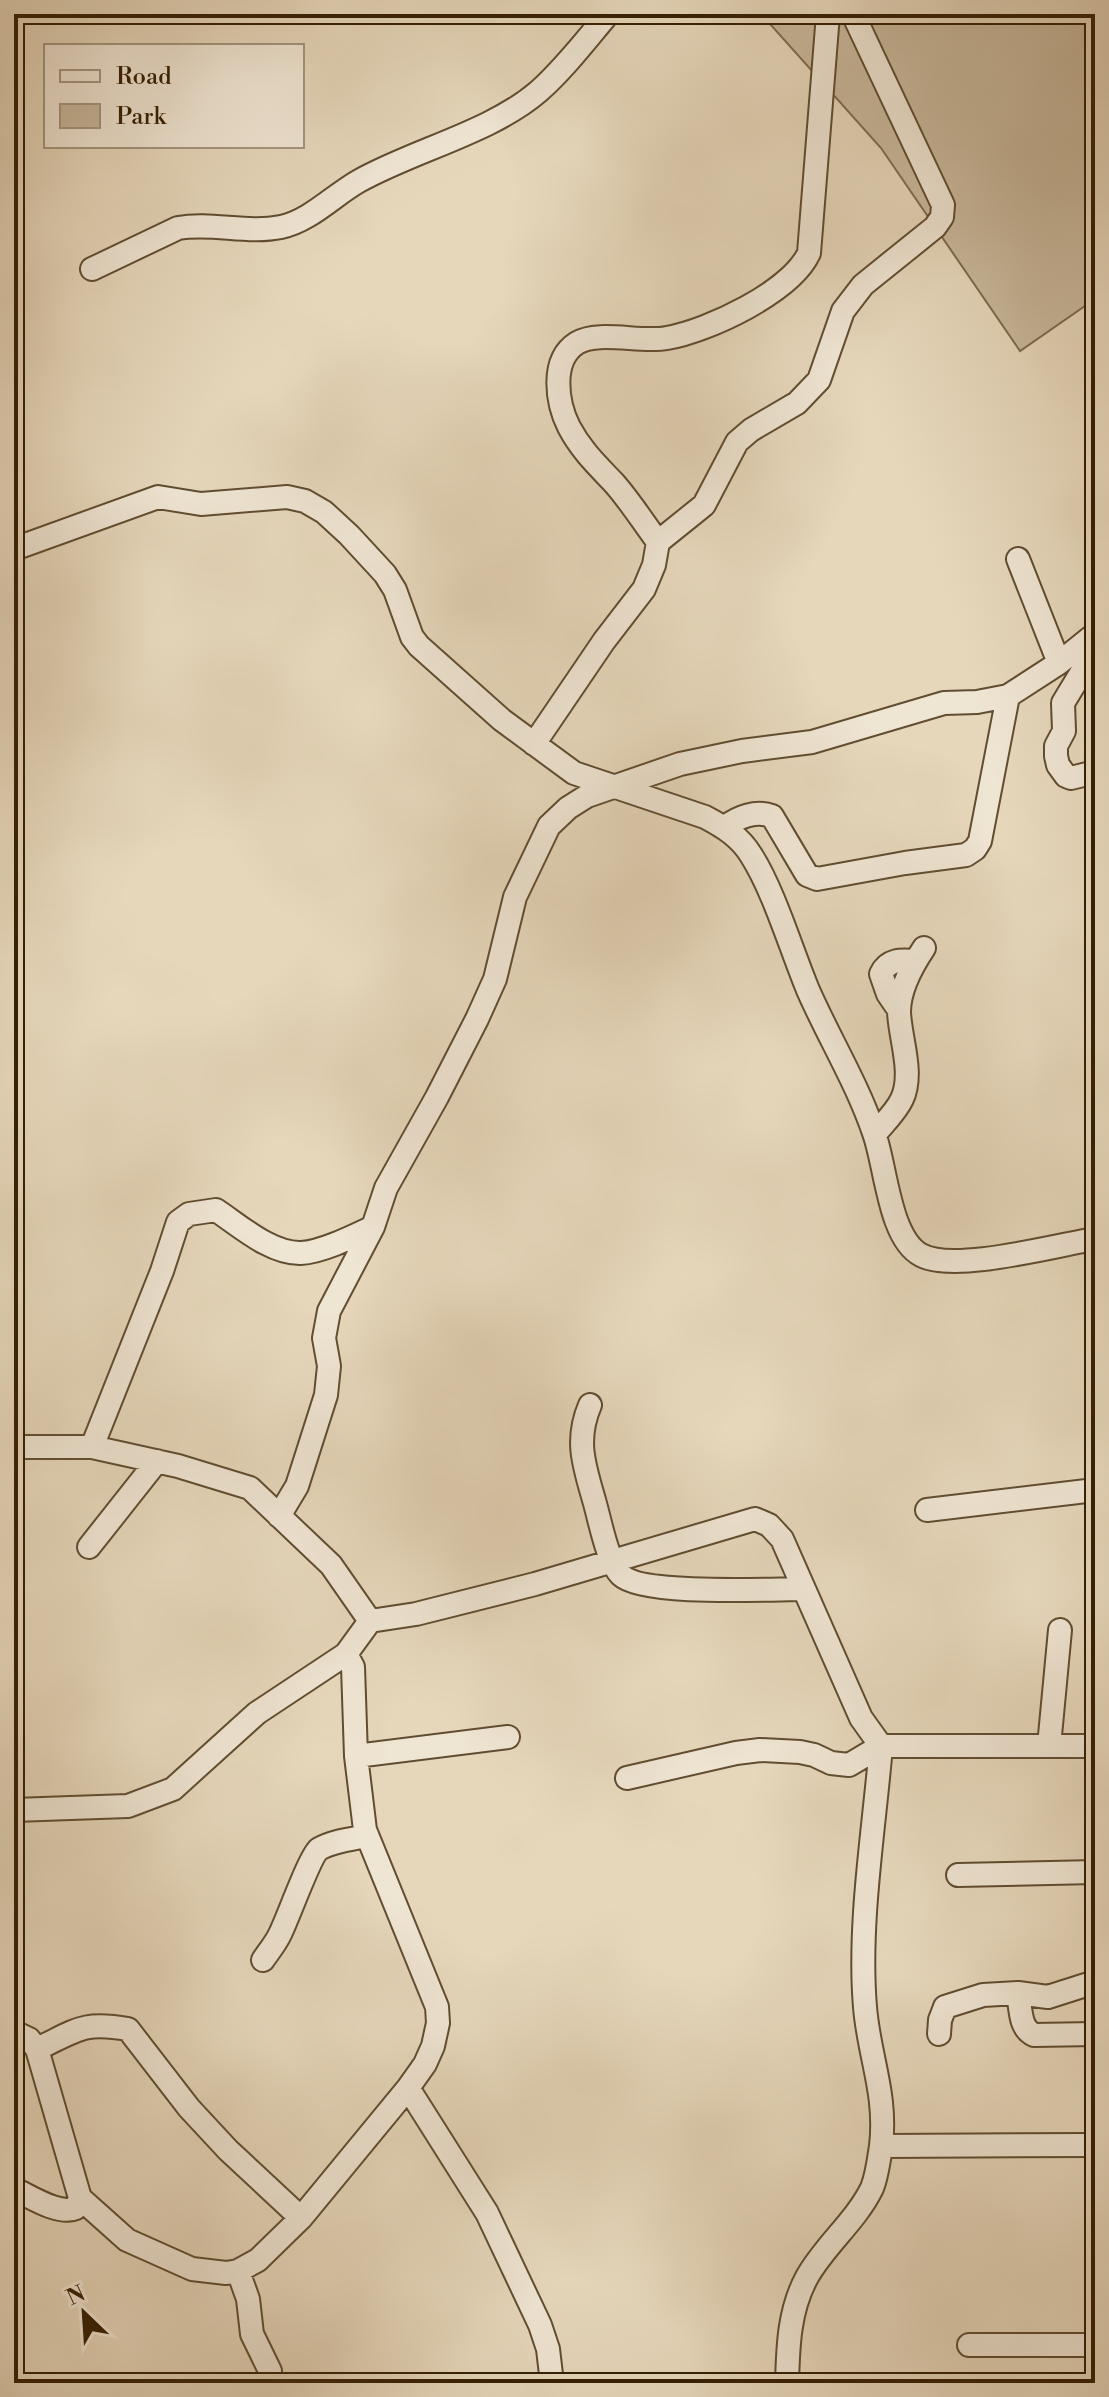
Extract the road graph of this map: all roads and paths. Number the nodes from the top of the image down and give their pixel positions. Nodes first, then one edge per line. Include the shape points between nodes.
1 (608, 14) edge
2 (828, 14) edge
3 (853, 14) edge
4 (92, 269) dead end
5 (658, 542) junction
6 (14, 549) edge
7 (1018, 559) dead end
8 (1095, 634) edge
9 (1095, 650) edge
10 (1059, 663) junction
11 (1008, 696) junction
12 (534, 744) junction
13 (1095, 772) edge
14 (616, 788) junction
15 (725, 827) junction
16 (919, 954) dead end
17 (875, 1134) junction
18 (373, 1227) junction
19 (1095, 1239) edge
20 (590, 1405) dead end
21 (14, 1447) edge
22 (92, 1447) junction
23 (157, 1461) junction
24 (1095, 1490) edge
25 (927, 1510) dead end
26 (279, 1516) junction
27 (89, 1547) dead end
28 (612, 1559) junction
29 (804, 1589) junction
30 (370, 1621) junction
31 (1060, 1630) dead end
32 (346, 1654) junction
33 (508, 1737) dead end
34 (881, 1746) junction
35 (1049, 1746) junction
36 (1095, 1746) edge
37 (356, 1756) junction
38 (627, 1778) dead end
39 (14, 1810) edge
40 (367, 1836) junction
41 (1095, 1872) edge
42 (958, 1875) dead end
43 (263, 1960) dead end
44 (1095, 1982) edge
45 (1018, 1993) junction
46 (14, 2032) edge
47 (939, 2034) dead end
48 (1095, 2034) edge
49 (37, 2049) junction
50 (408, 2088) junction
51 (1095, 2145) edge
52 (881, 2146) junction
53 (14, 2189) edge
54 (80, 2198) junction
55 (301, 2218) junction
56 (238, 2271) junction
57 (969, 2345) dead end
58 (1095, 2345) edge
59 (270, 2383) edge
60 (552, 2383) edge
61 (787, 2383) edge

1 - 4 street via 525,101 356,182 298,221 262,229 178,228
2 - 5 street via 809,253 802,267 773,293 701,328 667,338 592,338 577,343 560,367 560,402 567,423 590,461
3 - 5 street via 943,205 942,217 863,285 834,332 819,380 797,403 737,442 704,505
5 - 12 street via 644,589
6 - 12 street via 158,497 201,504 287,497 305,501 324,512 385,574 419,646
7 - 10 street
8 - 10 street
9 - 13 street via 1063,703 1064,731 1056,746 1058,765 1066,776
10 - 11 street
11 - 14 street via 944,703 812,742 680,764
11 - 15 street via 980,841 966,855 817,879 807,875 772,816 748,815
12 - 14 street via 574,773
14 - 15 street
14 - 18 street via 587,796 549,826 515,897 489,992 386,1188
15 - 17 street via 752,855
16 - 17 street via 890,963 881,974 899,1010 905,1083 902,1100
17 - 19 street via 899,1230 921,1255 941,1262 965,1261
18 - 22 street via 301,1253 266,1243 216,1210 189,1214 178,1222
18 - 26 street via 329,1311 324,1338 329,1366 326,1395 297,1486
20 - 28 street via 582,1423 583,1463
21 - 22 street
22 - 23 street
23 - 26 street via 250,1488
23 - 27 street
24 - 25 street
26 - 30 street via 331,1565
28 - 29 street via 620,1575 647,1586
28 - 29 street via 755,1519 782,1539
28 - 30 street via 535,1584
29 - 34 street via 861,1718
30 - 32 street
31 - 35 street
32 - 37 street via 353,1667
32 - 39 street via 257,1713 173,1789 128,1806
33 - 37 street
34 - 35 street
34 - 38 street via 849,1765 800,1752 760,1750
34 - 52 street via 864,1969 865,2009 883,2103
35 - 36 street
37 - 40 street
40 - 43 street via 341,1841 311,1857 279,1937
40 - 50 street via 437,2007 433,2046
41 - 42 street
44 - 45 street via 1048,1997
45 - 47 street via 983,1995 945,2007
45 - 48 street via 1027,2032
46 - 49 street
49 - 54 street
49 - 55 street via 86,2025 128,2029 218,2140
50 - 55 street
50 - 60 street via 487,2213 540,2325
51 - 52 street
52 - 61 street via 873,2186 809,2273 797,2299 788,2336
53 - 54 street via 71,2211
54 - 56 street via 127,2240 192,2269
55 - 56 street via 258,2260
56 - 59 street
57 - 58 street

